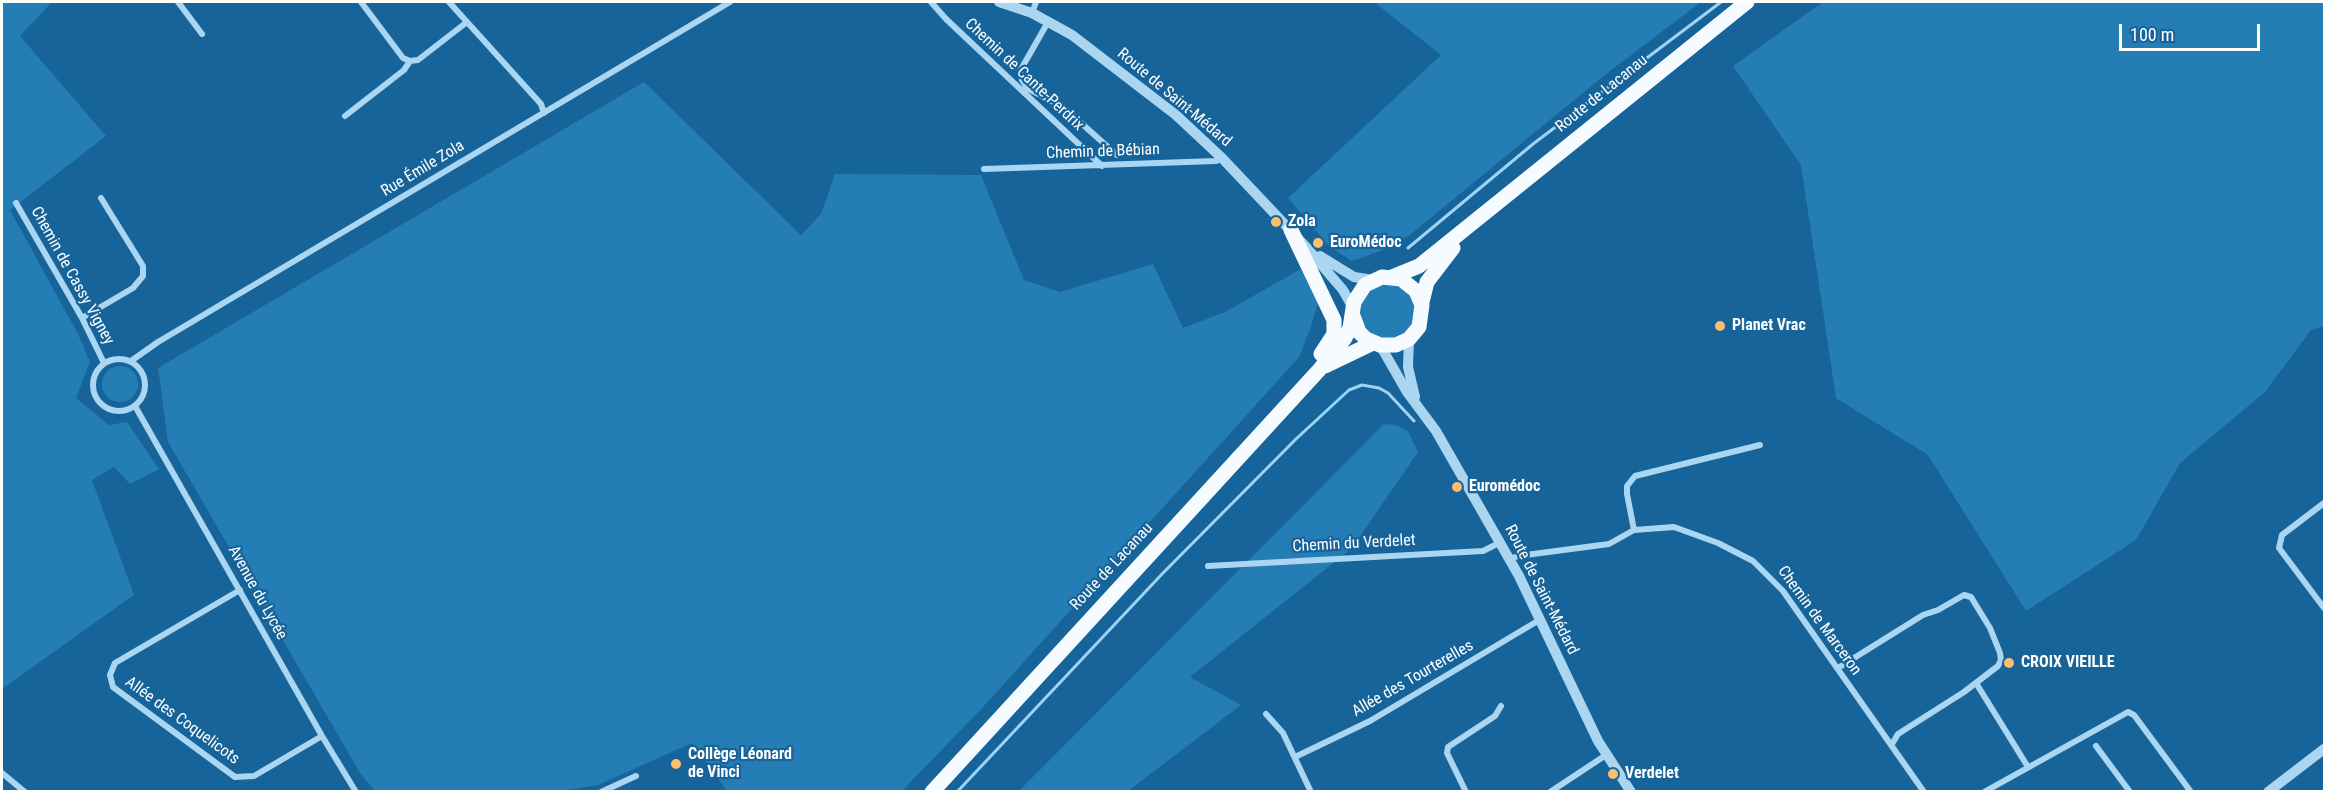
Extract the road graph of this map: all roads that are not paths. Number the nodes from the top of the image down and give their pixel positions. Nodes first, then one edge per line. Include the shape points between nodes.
1 (178, 2) edge
2 (361, 2) edge
3 (449, 2) edge
4 (730, 2) edge
5 (931, 2) edge
6 (999, 2) edge
7 (1036, 2) edge
8 (1748, 2) edge
9 (1032, 13) junction
10 (1048, 21) junction
11 (467, 22) junction
12 (202, 34) dead end
13 (410, 61) junction
14 (544, 113) junction
15 (345, 116) dead end
16 (1117, 155) dead end
17 (1222, 158) junction
18 (1102, 166) junction
19 (984, 169) dead end
20 (101, 198) dead end
21 (16, 203) dead end
22 (1481, 216) junction
23 (1291, 230) junction
24 (1307, 248) junction
25 (1392, 277) junction
26 (1373, 280) junction
27 (1422, 302) junction
28 (1353, 312) junction
29 (82, 318) junction
30 (1409, 339) junction
31 (1376, 344) junction
32 (131, 361) junction
33 (104, 363) junction
34 (1320, 369) junction
35 (135, 406) junction
36 (1418, 406) junction
37 (1258, 434) junction
38 (1760, 445) dead end
39 (2325, 503) edge
40 (1634, 530) junction
41 (1501, 542) junction
42 (1510, 559) junction
43 (1208, 566) dead end
44 (240, 591) junction
45 (2325, 608) edge
46 (1542, 619) junction
47 (1838, 668) junction
48 (1976, 683) junction
49 (1502, 706) dead end
50 (1266, 714) dead end
51 (322, 736) junction
52 (1892, 744) junction
53 (2096, 746) dead end
54 (2325, 749) edge
55 (1606, 755) junction
56 (1295, 757) junction
57 (2028, 767) junction
58 (2, 773) edge
59 (636, 776) dead end
60 (2274, 790) edge
61 (25, 792) edge
62 (356, 792) edge
63 (601, 792) edge
64 (932, 792) edge
65 (1311, 792) edge
66 (1466, 792) edge
67 (1550, 792) edge
68 (1631, 792) edge
69 (1924, 792) edge
70 (1984, 792) edge
71 (2130, 792) edge
72 (2191, 792) edge

1 - 12 street
2 - 13 street
3 - 11 street
4 - 14 street, Rue Émile Zola
5 - 18 street, Chemin de Cante-Perdrix
6 - 9 street, Route de Saint-Médard
7 - 9 street
8 - 22 main road, Route de Lacanau
9 - 10 street, Route de Saint-Médard
10 - 16 street via 1020,72 1022,80 1027,88 1063,107
10 - 17 street, Route de Saint-Médard via 1104,58 1176,115
11 - 13 street via 418,60
11 - 14 street via 541,104
13 - 15 street
14 - 32 street, Rue Émile Zola
17 - 18 street, Chemin de Bébian
17 - 23 street, Route de Saint-Médard
18 - 19 street, Chemin de Bébian
20 - 29 street via 143,266 143,276 133,288
21 - 29 street, Chemin de Cassy Vigney
22 - 25 main road, Route de Lacanau via 1419,266
22 - 27 main road, Route de Lacanau via 1435,269
23 - 24 street, Route de Saint-Médard
23 - 37 main road via 1331,312 1334,334
24 - 26 street, Route de Saint-Médard via 1339,270
24 - 28 street, Route de Saint-Médard via 1343,290
25 - 26 main road, Route de Lacanau
25 - 27 main road via 1410,284
26 - 28 main road, Route de Lacanau via 1358,293
27 - 30 main road, Route de Lacanau via 1422,318
28 - 31 main road via 1359,332
28 - 34 main road, Route de Lacanau via 1346,338
29 - 33 street, Chemin de Cassy Vigney
30 - 31 main road, Route de Lacanau via 1396,345
30 - 36 street, Route de Saint-Médard via 1408,367
31 - 34 main road, Route de Lacanau
31 - 36 street, Route de Saint-Médard
32 - 33 street via 118,358
32 - 35 street via 146,383
33 - 35 street via 94,376 98,400 111,410
34 - 37 main road, Route de Lacanau
35 - 44 street, Avenue du Lycée
36 - 41 street, Route de Saint-Médard
37 - 64 main road, Route de Lacanau
38 - 40 street via 1635,476 1627,486
39 - 45 street via 2282,535 2278,548
40 - 42 street, Chemin de Marceron via 1609,544
40 - 47 street, Chemin de Marceron via 1674,527 1753,561 1783,591
41 - 42 street, Route de Saint-Médard
41 - 43 street, Chemin du Verdelet via 1483,551
42 - 46 street, Route de Saint-Médard
44 - 51 street, Avenue du Lycée
44 - 51 street, Allée des Coquelicots via 115,663 110,675 113,687 235,777 254,776
46 - 55 street, Route de Saint-Médard
46 - 56 street, Allée des Tourterelles via 1370,721
47 - 48 street via 1964,594 1971,597 1990,628 2001,660
47 - 52 street, Chemin de Marceron
48 - 52 street via 1898,734
48 - 57 street
49 - 66 street via 1496,716 1448,747 1447,753
50 - 56 street via 1283,733
51 - 62 street, Avenue du Lycée
52 - 69 street, Chemin de Marceron
53 - 71 street
54 - 60 street
55 - 67 street
55 - 68 street, Route de Saint-Médard
56 - 65 street
57 - 70 street
57 - 72 street via 2128,712
58 - 61 street
59 - 63 street

